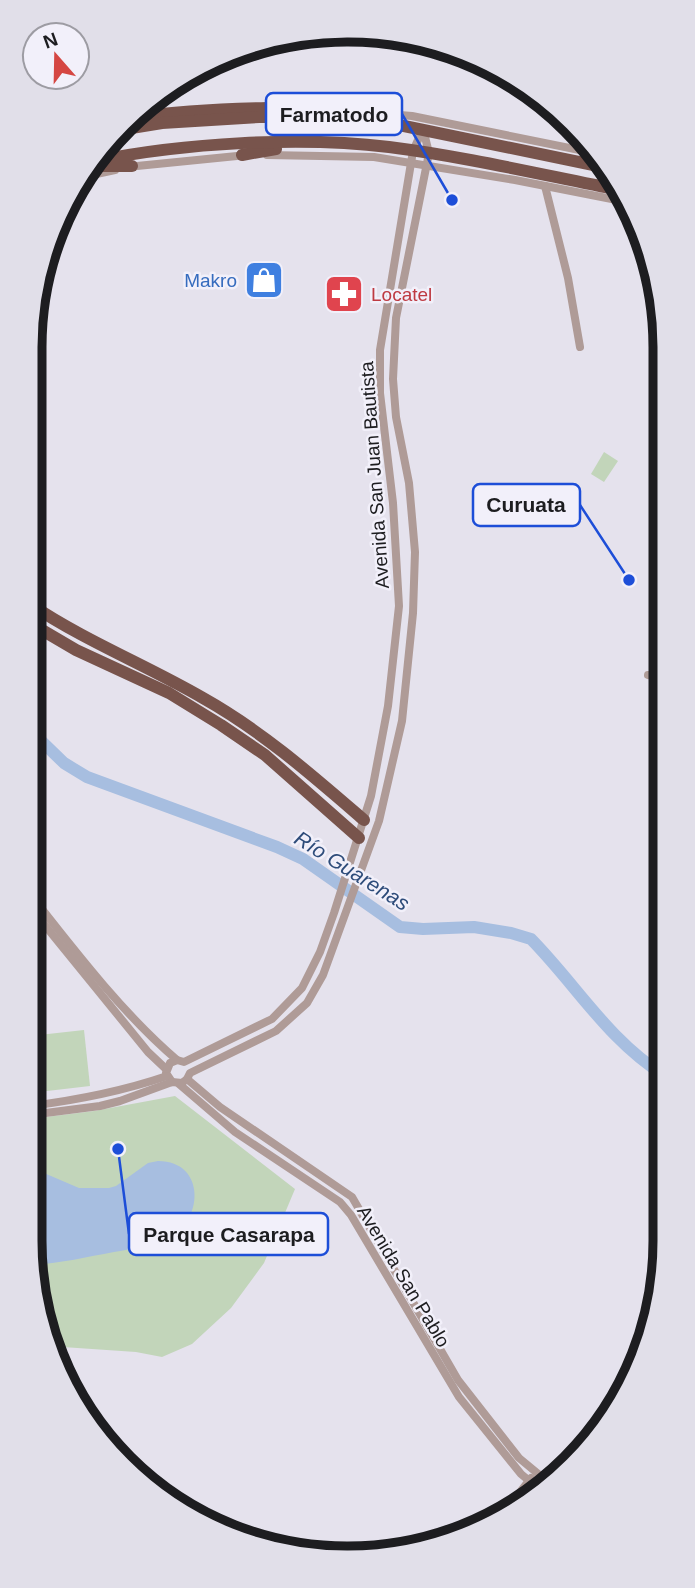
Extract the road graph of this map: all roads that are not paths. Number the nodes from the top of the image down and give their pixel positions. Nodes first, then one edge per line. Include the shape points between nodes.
1 (348, 111) junction
2 (148, 116) edge
3 (404, 125) junction
4 (135, 127) edge
5 (423, 130) junction
6 (309, 143) junction
7 (580, 150) edge
8 (429, 153) junction
9 (242, 155) junction
10 (412, 157) junction
11 (107, 159) edge
12 (592, 165) edge
13 (102, 166) edge
14 (132, 166) junction
15 (425, 166) junction
16 (96, 174) edge
17 (545, 186) junction
18 (608, 188) edge
19 (614, 200) edge
20 (580, 347) dead end
21 (42, 612) edge
22 (42, 630) edge
23 (648, 675) dead end
24 (653, 677) edge
25 (363, 820) junction
26 (374, 835) junction
27 (359, 838) junction
28 (42, 908) edge
29 (42, 922) edge
30 (181, 1061) junction
31 (189, 1076) junction
32 (171, 1078) junction
33 (42, 1104) edge
34 (42, 1113) edge
35 (359, 1207) junction
36 (351, 1215) junction
37 (415, 1317) junction
38 (470, 1403) junction
39 (535, 1472) junction
40 (541, 1476) edge
41 (529, 1480) junction
42 (532, 1483) edge
43 (518, 1494) edge

1 - 2 highway via 251,108
1 - 3 highway
1 - 7 street via 412,116
3 - 4 highway via 324,117 259,117
3 - 5 highway
5 - 8 street
5 - 10 street, Avenida San Juan Bautista
5 - 12 highway
6 - 9 highway
6 - 10 highway via 387,147
6 - 11 highway via 234,144
8 - 10 highway
8 - 15 street, Avenida San Juan Bautista
8 - 18 highway
9 - 10 street
9 - 14 street
10 - 15 street
10 - 25 street, Avenida San Juan Bautista via 380,350 400,606 380,755
13 - 14 highway
14 - 16 street
15 - 17 street
15 - 26 street, Avenida San Juan Bautista via 396,318 393,379 415,552 413,613 402,721
17 - 19 street
17 - 20 street
21 - 25 highway via 204,698 296,762
22 - 27 highway via 221,725 265,755
23 - 24 street
25 - 26 street
25 - 27 street, Avenida San Juan Bautista
26 - 27 street
26 - 31 street, Avenida San Juan Bautista via 316,990 276,1031
27 - 30 street, Avenida San Juan Bautista via 320,952 302,988 272,1019
28 - 30 street via 117,998
29 - 32 street, Avenida San Pablo
30 - 31 street
30 - 32 street, Avenida San Juan Bautista via 170,1063
31 - 32 street, Avenida San Juan Bautista
31 - 35 street, Avenida San Pablo via 231,1115 352,1197
32 - 33 street, Avenida San Juan Bautista
32 - 34 street, Avenida San Juan Bautista via 120,1101
32 - 36 street, Avenida San Pablo via 235,1132 340,1202
35 - 36 street
35 - 37 street, Avenida San Pablo
36 - 37 street, Avenida San Pablo
37 - 38 street, Avenida San Pablo
38 - 39 street, Avenida San Pablo
38 - 41 street, Avenida San Pablo via 507,1458
39 - 40 street, Avenida San Pablo
39 - 41 street
41 - 42 street, Avenida San Pablo
41 - 43 street

